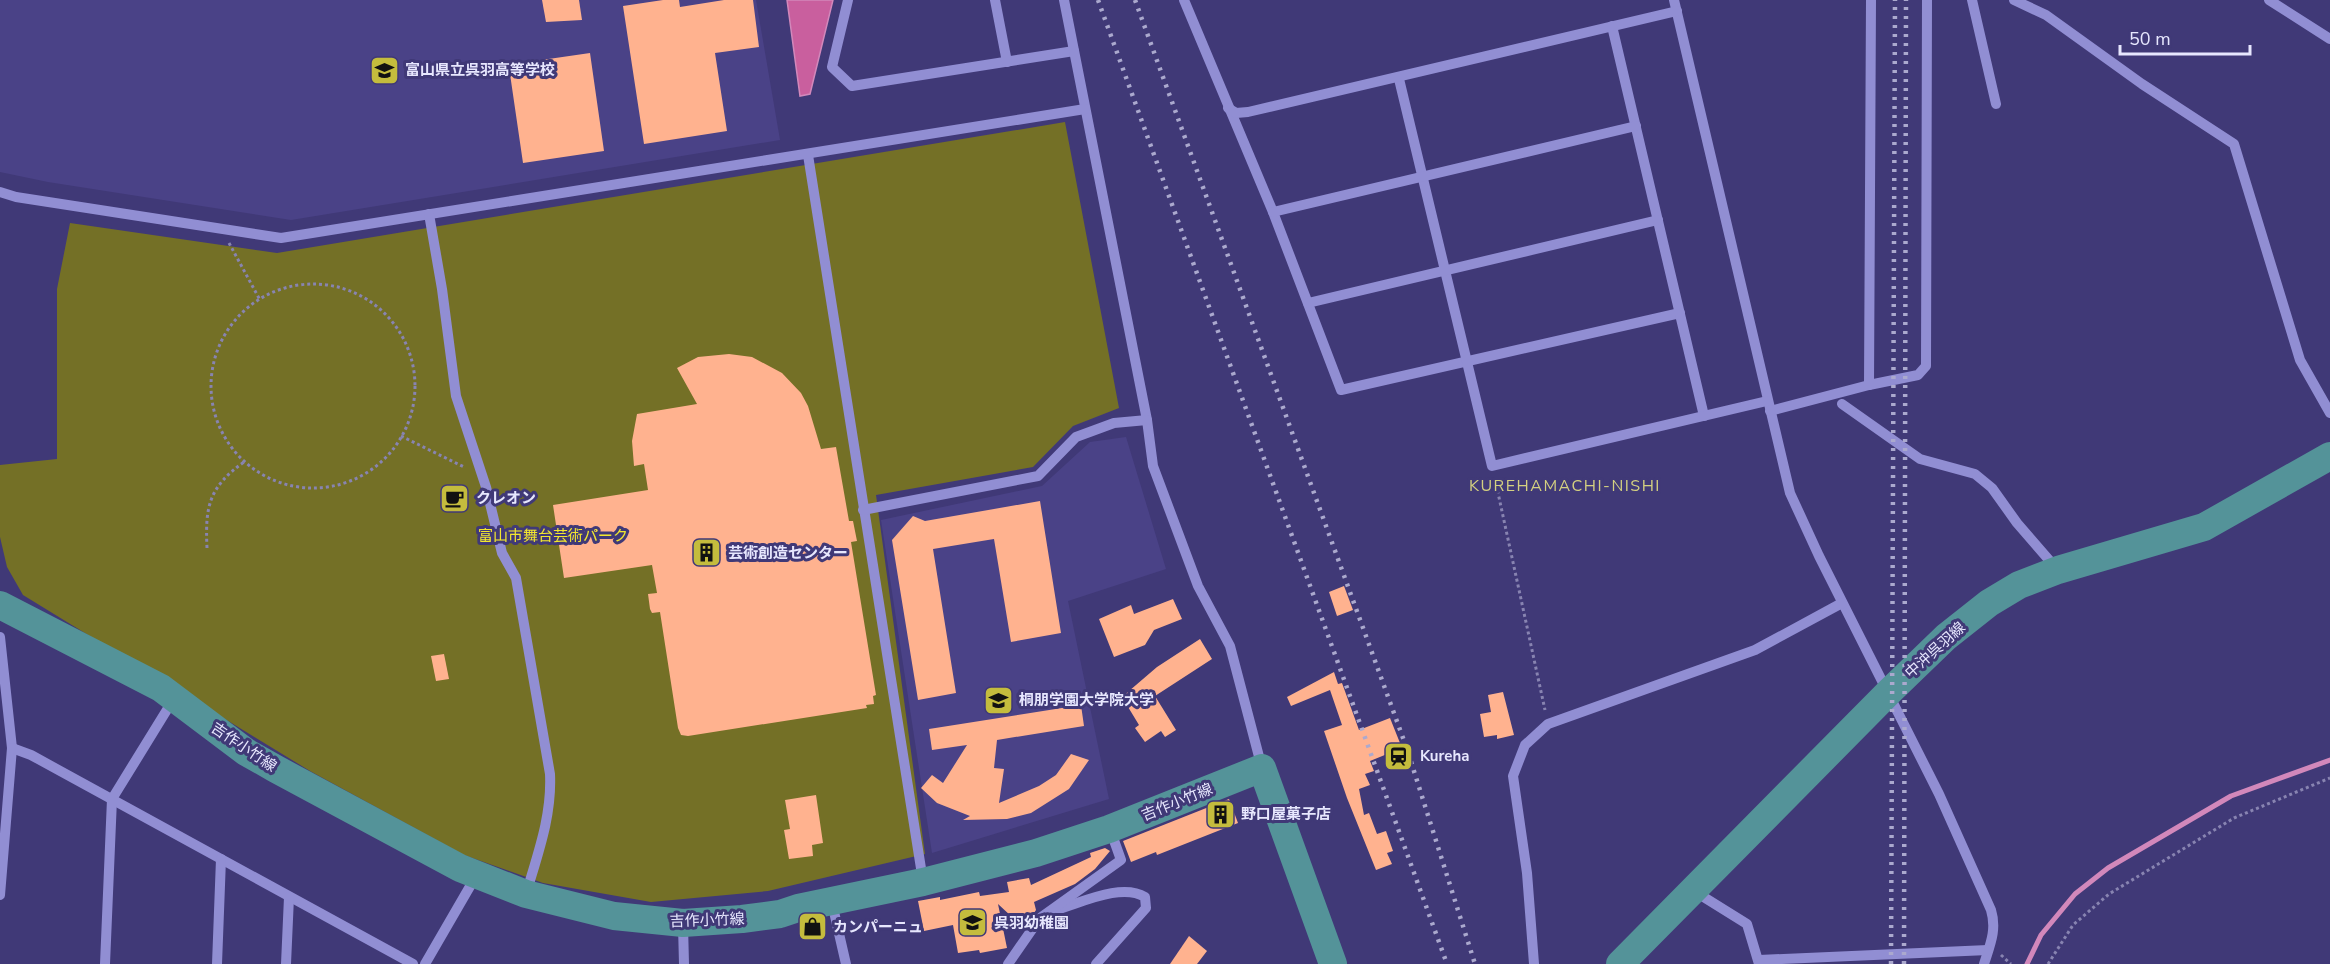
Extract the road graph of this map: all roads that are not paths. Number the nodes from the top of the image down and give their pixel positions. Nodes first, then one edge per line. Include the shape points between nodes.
1 (848, 0) edge
2 (995, 0) edge
3 (1065, 0) edge
4 (1184, 0) edge
5 (1871, 0) edge
6 (1927, 0) edge
7 (1972, 0) edge
8 (2014, 0) edge
9 (2269, 0) edge
10 (1676, 5) edge
11 (1612, 26) junction
12 (2330, 39) edge
13 (1074, 51) junction
14 (1007, 62) junction
15 (1399, 79) junction
16 (1996, 104) dead end
17 (1228, 108) junction
18 (1085, 109) junction
19 (1636, 126) junction
20 (808, 155) junction
21 (1422, 175) junction
22 (0, 192) edge
23 (1273, 212) junction
24 (429, 214) junction
25 (1658, 220) junction
26 (1444, 269) junction
27 (1308, 303) junction
28 (1680, 313) junction
29 (1467, 362) junction
30 (1869, 385) junction
31 (1842, 404) dead end
32 (1768, 406) junction
33 (2330, 413) edge
34 (1704, 416) junction
35 (1147, 420) junction
36 (2330, 456) edge
37 (863, 510) junction
38 (2058, 570) junction
39 (1842, 603) junction
40 (0, 605) edge
41 (0, 637) edge
42 (1889, 692) junction
43 (174, 698) junction
44 (12, 747) junction
45 (1262, 768) junction
46 (3, 793) edge
47 (112, 799) junction
48 (1110, 829) junction
49 (221, 859) junction
50 (1, 868) edge
51 (476, 876) junction
52 (923, 882) junction
53 (1691, 889) junction
54 (526, 894) junction
55 (0, 895) edge
56 (289, 897) junction
57 (831, 900) junction
58 (1055, 909) junction
59 (683, 923) junction
60 (1988, 950) junction
61 (1759, 962) edge
62 (105, 964) edge
63 (217, 964) edge
64 (286, 964) edge
65 (413, 964) edge
66 (425, 964) edge
67 (684, 964) edge
68 (846, 964) edge
69 (1008, 964) edge
70 (1096, 964) edge
71 (1333, 964) edge
72 (1534, 964) edge
73 (1620, 964) edge
74 (1984, 964) edge

1 - 14 street via 832,67 852,86
2 - 14 street
3 - 13 street
4 - 17 street
5 - 30 street
6 - 30 street via 1926,366 1918,375
7 - 16 street
8 - 33 street via 2046,15 2234,144 2300,360
9 - 12 street
10 - 11 street
10 - 32 street
11 - 15 street
11 - 19 street
13 - 14 street
13 - 18 street
15 - 17 street via 1248,112 1236,113
15 - 21 street
17 - 23 street
18 - 20 street
18 - 35 street
19 - 21 street
19 - 25 street
20 - 24 street
20 - 37 street
21 - 23 street
21 - 26 street
22 - 24 street via 281,238
23 - 27 street
24 - 54 street via 456,396 502,552 516,578 550,774 551,801
25 - 26 street
25 - 28 street
26 - 27 street
26 - 29 street
27 - 29 street via 1341,390
28 - 29 street
28 - 34 street
29 - 34 street via 1492,466
30 - 32 street
31 - 38 street via 1920,459 1975,474 1992,488
32 - 34 street
32 - 39 street via 1790,493
35 - 37 street via 1114,423 1076,437 1038,476
35 - 45 street via 1153,466 1198,586 1230,646
36 - 38 main road, 中沖呉羽線 via 2204,527
37 - 52 street
38 - 42 main road, 中沖呉羽線 via 2019,585 1989,603
39 - 42 street
39 - 72 street via 1755,650 1548,724 1525,744 1513,776 1527,873
40 - 43 main road, 吉作小竹線
41 - 44 street
42 - 53 main road, 中沖呉羽線
42 - 60 street via 1991,910 1995,923
43 - 47 street
43 - 51 main road, 吉作小竹線 via 246,752
44 - 46 street
44 - 47 street
45 - 48 main road, 吉作小竹線
45 - 71 main road
46 - 50 street
47 - 49 street
47 - 62 street
48 - 52 main road, 吉作小竹線 via 1036,854
48 - 58 street via 1121,860
49 - 56 street
49 - 63 street
50 - 55 street
51 - 54 main road, 吉作小竹線
51 - 66 street
52 - 57 main road, 吉作小竹線
53 - 61 street via 1747,924
53 - 73 main road, 中沖呉羽線
54 - 59 main road, 吉作小竹線 via 614,916
56 - 64 street
56 - 65 street
57 - 59 main road, 吉作小竹線 via 780,914
57 - 68 street
58 - 69 street via 1040,918
58 - 70 street via 1119,892 1135,891 1145,897 1146,908
59 - 67 street
60 - 61 street
60 - 74 street

